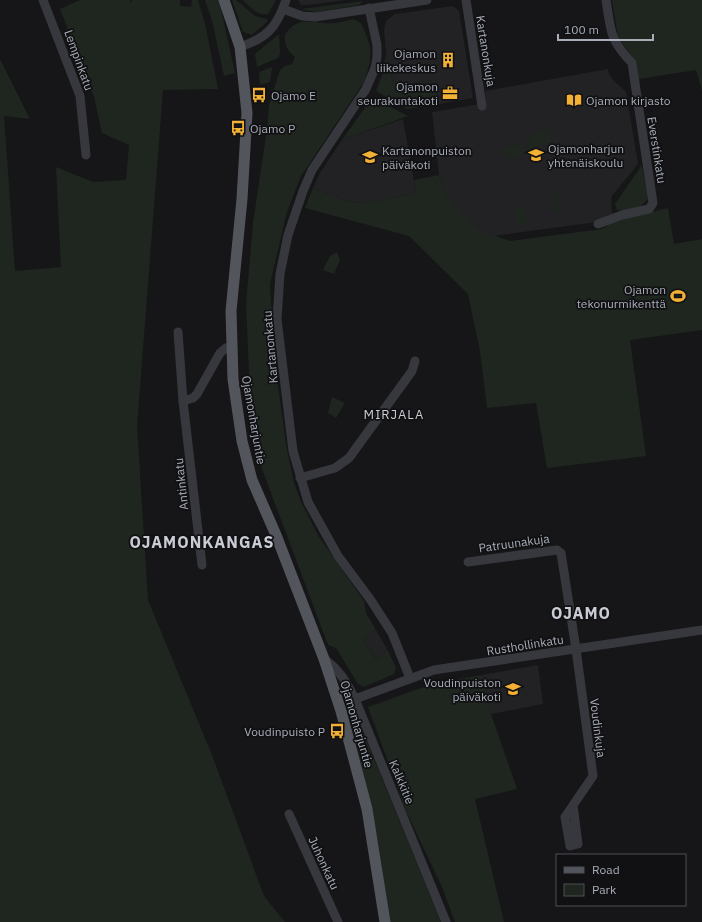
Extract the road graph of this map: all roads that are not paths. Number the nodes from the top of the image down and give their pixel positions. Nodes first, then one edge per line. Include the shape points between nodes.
1 (43, 0) edge
2 (224, 0) edge
3 (427, 0) edge
4 (466, 0) edge
5 (606, 0) edge
6 (285, 4) edge
7 (369, 8) junction
8 (240, 47) junction
9 (482, 106) dead end
10 (86, 155) dead end
11 (598, 224) dead end
12 (178, 332) dead end
13 (232, 347) junction
14 (415, 360) dead end
15 (183, 401) junction
16 (300, 478) junction
17 (468, 562) dead end
18 (202, 565) dead end
19 (702, 630) edge
20 (576, 649) junction
21 (324, 659) junction
22 (410, 678) junction
23 (355, 699) junction
24 (573, 805) dead end
25 (288, 814) dead end
26 (338, 922) edge
27 (385, 922) edge
28 (446, 922) edge

1 - 10 street, Lempinkatu via 80,96
2 - 8 main road, Ojamonharjuntie
3 - 7 street
4 - 9 street, Kartanonkuja
5 - 11 street, Everstinkatu via 611,34 618,48 632,63 653,203 649,209
6 - 7 street via 302,16 315,17
6 - 8 street via 270,31 258,41
7 - 16 street, Kartanonkatu via 377,44 375,68 366,89 312,170 288,235 280,274 277,319 279,343 293,451
8 - 13 main road, Ojamonharjuntie via 247,113 231,311
12 - 15 street, Antinkatu
13 - 15 street via 220,353 197,394
13 - 21 main road, Ojamonharjuntie via 233,379 242,441 252,480
14 - 16 street via 412,371 350,458 335,468
15 - 18 street, Antinkatu
16 - 22 street, Kartanonkatu via 308,502 338,556 388,628 400,650
17 - 20 street, Patruunakuja via 559,550
19 - 20 street, Rusthollinkatu
20 - 22 street, Rusthollinkatu via 434,670
20 - 24 street, Voudinkuja via 593,776
21 - 23 street, Kalkkitie via 334,666 346,681
21 - 27 main road, Ojamonharjuntie via 367,809
22 - 23 street, Rusthollinkatu
23 - 28 street, Kalkkitie
25 - 26 street, Juhonkatu

